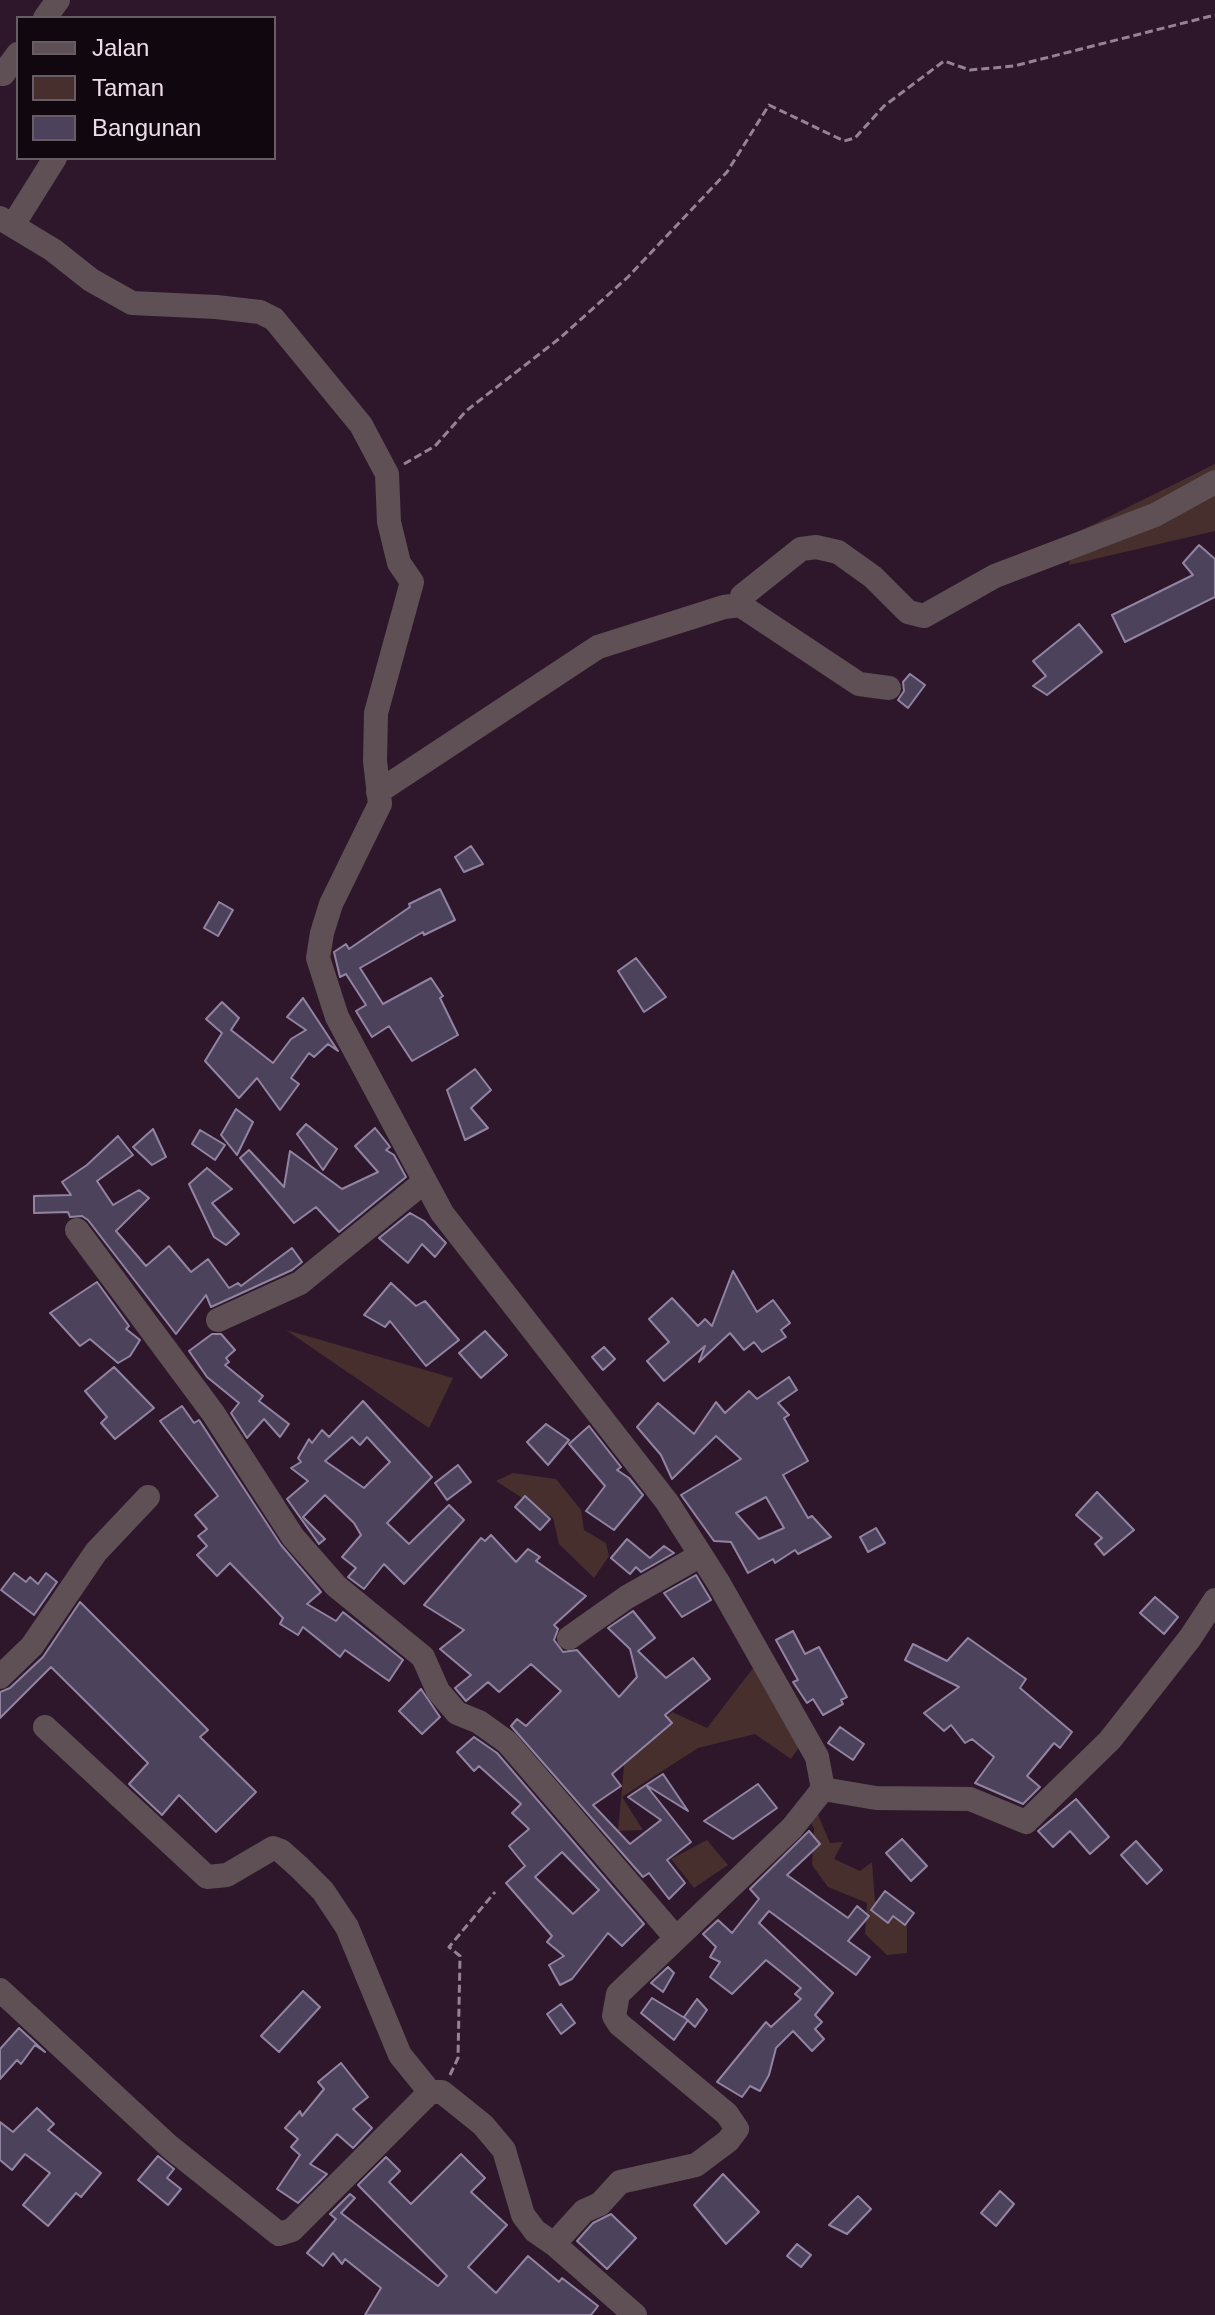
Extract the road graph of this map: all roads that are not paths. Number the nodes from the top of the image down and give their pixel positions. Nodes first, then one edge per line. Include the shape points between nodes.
1 (16, 58) edge
2 (7, 76) edge
3 (54, 160) edge
4 (7, 222) edge
5 (1215, 482) edge
6 (740, 605) junction
7 (889, 688) dead end
8 (377, 779) junction
9 (424, 1182) junction
10 (77, 1230) dead end
11 (218, 1320) dead end
12 (148, 1497) dead end
13 (701, 1555) junction
14 (1215, 1600) edge
15 (569, 1638) dead end
16 (0, 1677) edge
17 (45, 1727) dead end
18 (823, 1789) junction
19 (676, 1938) junction
20 (0, 1990) edge
21 (436, 2092) junction
22 (554, 2244) junction
23 (635, 2315) edge

1 - 2 street
3 - 4 street
4 - 8 street via 132,303 216,307 260,312 274,319 361,425 387,474 389,522 399,563 412,582 376,713
5 - 6 street via 1155,515 995,576 924,616 912,615 838,552 816,547 801,549 742,596
6 - 7 street via 859,684
6 - 8 street via 598,647
8 - 9 street via 380,804 375,820 331,904 318,958 337,1017
9 - 11 street via 300,1283
9 - 13 street via 442,1213 667,1502
10 - 19 street via 213,1413 293,1537 336,1586 423,1657 438,1691 457,1713 507,1742
12 - 16 street via 96,1552 32,1646
13 - 15 street
13 - 18 street via 802,1727 817,1757
14 - 18 street via 1110,1740 1026,1822 970,1799 876,1798
17 - 21 street via 207,1877 227,1875 273,1848 290,1859 323,1891 347,1927 400,2055
18 - 19 street via 792,1828
19 - 22 street via 618,1994 614,2016 727,2114 737,2129 696,2165 620,2182
20 - 21 street via 170,2147 279,2234 292,2230
21 - 22 street via 483,2125 504,2150 523,2215
22 - 23 street

